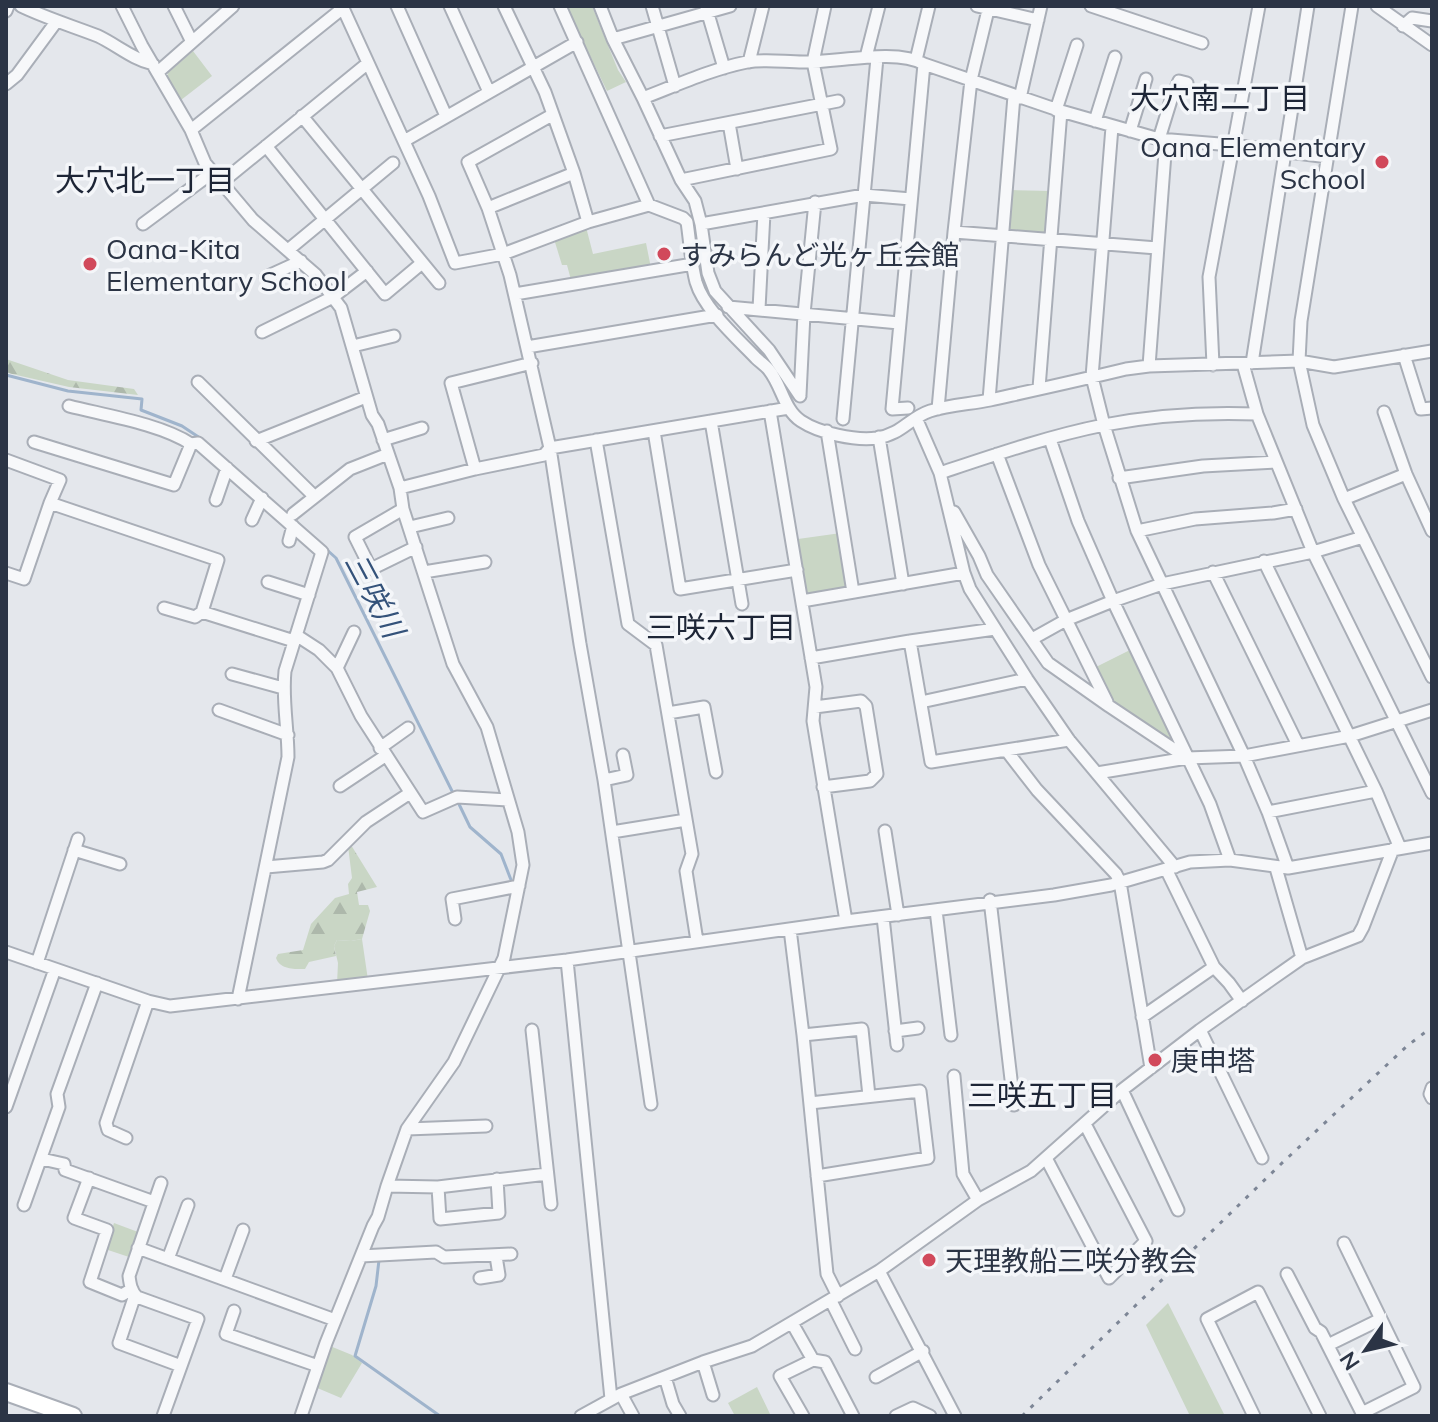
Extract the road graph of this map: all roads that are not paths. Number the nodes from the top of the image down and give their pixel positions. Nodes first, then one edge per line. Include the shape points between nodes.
1 (21, 6) edge
2 (122, 6) edge
3 (174, 6) edge
4 (397, 6) edge
5 (450, 6) edge
6 (504, 6) edge
7 (560, 6) edge
8 (600, 6) edge
9 (652, 6) edge
10 (730, 6) edge
11 (763, 6) edge
12 (825, 6) edge
13 (879, 6) edge
14 (929, 6) edge
15 (1041, 6) edge
16 (1091, 6) edge
17 (1259, 6) edge
18 (1308, 6) edge
19 (1352, 6) edge
20 (1377, 6) edge
21 (343, 7) edge
22 (985, 7) edge
23 (227, 8) edge
24 (707, 9) edge
25 (1038, 20) junction
26 (1432, 21) edge
27 (56, 22) junction
28 (1403, 26) junction
29 (657, 27) junction
30 (613, 39) junction
31 (192, 42) junction
32 (577, 42) junction
33 (1202, 43) dead end
34 (1077, 45) dead end
35 (1432, 45) edge
36 (871, 57) junction
37 (1115, 57) dead end
38 (749, 62) junction
39 (813, 62) junction
40 (920, 62) junction
41 (368, 63) junction
42 (532, 67) junction
43 (156, 68) junction
44 (724, 68) junction
45 (1146, 79) dead end
46 (971, 80) junction
47 (1187, 83) dead end
48 (6, 84) edge
49 (675, 86) junction
50 (489, 92) junction
51 (1017, 97) junction
52 (643, 98) junction
53 (838, 101) dead end
54 (821, 105) junction
55 (1058, 110) junction
56 (552, 115) junction
57 (302, 116) junction
58 (446, 116) junction
59 (1095, 121) junction
60 (729, 123) junction
61 (1112, 127) junction
62 (191, 130) junction
63 (1130, 131) junction
64 (660, 136) junction
65 (1163, 139) junction
66 (404, 141) junction
67 (1232, 145) junction
68 (266, 146) junction
69 (1284, 151) junction
70 (1328, 157) junction
71 (393, 163) dead end
72 (737, 169) junction
73 (213, 172) junction
74 (574, 173) junction
75 (681, 180) junction
76 (221, 183) junction
77 (362, 189) junction
78 (864, 195) junction
79 (911, 199) junction
80 (815, 202) junction
81 (649, 205) junction
82 (488, 208) junction
83 (764, 213) junction
84 (325, 219) junction
85 (588, 222) junction
86 (143, 224) dead end
87 (701, 224) junction
88 (954, 232) junction
89 (1002, 235) junction
90 (1050, 240) junction
91 (1104, 244) junction
92 (1157, 248) junction
93 (288, 250) junction
94 (503, 254) junction
95 (301, 261) junction
96 (422, 263) junction
97 (693, 264) junction
98 (367, 271) junction
99 (266, 277) dead end
100 (439, 283) dead end
101 (515, 294) junction
102 (333, 297) junction
103 (728, 307) junction
104 (759, 309) junction
105 (804, 314) junction
106 (717, 315) junction
107 (851, 318) junction
108 (899, 323) junction
109 (262, 332) dead end
110 (394, 336) dead end
111 (353, 346) junction
112 (527, 347) junction
113 (1432, 351) edge
114 (1404, 355) junction
115 (1299, 361) junction
116 (532, 363) junction
117 (1247, 364) junction
118 (1213, 365) junction
119 (1149, 366) junction
120 (1092, 377) junction
121 (198, 382) dead end
122 (1039, 388) junction
123 (366, 397) junction
124 (989, 400) junction
125 (69, 406) dead end
126 (789, 408) junction
127 (1432, 408) edge
128 (938, 409) junction
129 (770, 411) junction
130 (1384, 412) dead end
131 (912, 413) junction
132 (1257, 414) junction
133 (843, 419) dead end
134 (711, 421) junction
135 (1104, 425) junction
136 (422, 428) dead end
137 (654, 431) junction
138 (827, 431) junction
139 (879, 437) junction
140 (1050, 439) junction
141 (383, 440) junction
142 (596, 440) junction
143 (256, 441) junction
144 (34, 442) dead end
145 (191, 444) junction
146 (550, 448) junction
147 (388, 454) junction
148 (997, 454) junction
149 (6, 460) edge
150 (1275, 462) junction
151 (227, 468) junction
152 (475, 469) junction
153 (940, 473) junction
154 (1406, 474) junction
155 (1119, 478) junction
156 (400, 488) junction
157 (314, 496) junction
158 (262, 498) junction
159 (947, 499) junction
160 (1344, 499) junction
161 (216, 500) dead end
162 (50, 503) junction
163 (403, 509) junction
164 (1296, 509) junction
165 (448, 518) dead end
166 (291, 519) junction
167 (252, 520) dead end
168 (410, 527) junction
169 (1137, 531) junction
170 (1432, 531) edge
171 (1363, 537) junction
172 (289, 541) dead end
173 (416, 547) junction
174 (1313, 552) junction
175 (1264, 561) junction
176 (485, 562) dead end
177 (983, 565) junction
178 (797, 570) junction
179 (964, 571) junction
180 (424, 572) junction
181 (1213, 572) junction
182 (6, 573) edge
183 (738, 579) junction
184 (268, 582) dead end
185 (903, 584) junction
186 (1162, 584) junction
187 (853, 592) junction
188 (309, 595) junction
189 (802, 601) junction
190 (1113, 601) junction
191 (742, 604) dead end
192 (164, 608) dead end
193 (202, 612) junction
194 (1066, 620) junction
195 (995, 629) junction
196 (354, 632) dead end
197 (295, 638) junction
198 (1032, 639) junction
199 (910, 641) junction
200 (811, 658) junction
201 (337, 668) junction
202 (232, 674) dead end
203 (1432, 677) edge
204 (1027, 679) junction
205 (283, 688) junction
206 (921, 702) junction
207 (1109, 706) junction
208 (815, 707) junction
209 (219, 710) dead end
210 (1432, 710) edge
211 (668, 713) junction
212 (1397, 722) junction
213 (408, 728) dead end
214 (288, 735) junction
215 (1350, 736) junction
216 (1069, 740) junction
217 (1298, 745) junction
218 (1006, 750) junction
219 (382, 752) junction
220 (623, 755) dead end
221 (1244, 756) junction
222 (1187, 758) junction
223 (716, 772) dead end
224 (1097, 773) junction
225 (604, 780) junction
226 (340, 786) dead end
227 (823, 787) junction
228 (1376, 791) junction
229 (410, 793) junction
230 (1432, 793) edge
231 (508, 800) junction
232 (1268, 812) junction
233 (686, 820) junction
234 (885, 831) dead end
235 (612, 832) junction
236 (1432, 843) edge
237 (1397, 849) junction
238 (1230, 860) junction
239 (120, 864) dead end
240 (266, 867) junction
241 (1170, 868) junction
242 (1282, 868) junction
243 (1120, 882) junction
244 (519, 886) junction
245 (990, 901) junction
246 (936, 910) junction
247 (898, 915) junction
248 (883, 917) junction
249 (455, 919) dead end
250 (846, 921) junction
251 (790, 929) junction
252 (697, 941) junction
253 (630, 950) junction
254 (7, 956) edge
255 (1302, 958) junction
256 (567, 960) junction
257 (37, 963) junction
258 (1214, 967) junction
259 (499, 968) junction
260 (55, 969) junction
261 (97, 983) junction
262 (238, 999) junction
263 (148, 1001) junction
264 (1242, 1001) junction
265 (1142, 1017) junction
266 (918, 1028) dead end
267 (532, 1030) dead end
268 (1200, 1030) junction
269 (895, 1031) junction
270 (803, 1035) junction
271 (951, 1035) dead end
272 (897, 1045) dead end
273 (1151, 1068) junction
274 (954, 1076) dead end
275 (1432, 1088) edge
276 (1122, 1090) junction
277 (869, 1096) junction
278 (1432, 1098) edge
279 (810, 1103) junction
280 (651, 1104) dead end
281 (1014, 1105) dead end
282 (6, 1107) edge
283 (1085, 1124) junction
284 (486, 1126) dead end
285 (407, 1129) junction
286 (126, 1138) dead end
287 (1046, 1158) junction
288 (1262, 1158) dead end
289 (42, 1159) junction
290 (547, 1174) junction
291 (817, 1176) junction
292 (89, 1178) junction
293 (497, 1179) junction
294 (161, 1183) dead end
295 (387, 1186) junction
296 (438, 1187) junction
297 (978, 1200) junction
298 (154, 1202) junction
299 (551, 1204) dead end
300 (24, 1205) dead end
301 (188, 1205) dead end
302 (1178, 1210) dead end
303 (243, 1230) dead end
304 (1344, 1243) dead end
305 (138, 1248) junction
306 (511, 1254) dead end
307 (361, 1256) junction
308 (496, 1256) junction
309 (168, 1259) junction
310 (879, 1271) junction
311 (1287, 1274) dead end
312 (480, 1278) dead end
313 (225, 1279) junction
314 (133, 1292) junction
315 (834, 1299) junction
316 (234, 1311) dead end
317 (1381, 1319) junction
318 (335, 1320) junction
319 (792, 1323) junction
320 (1328, 1345) junction
321 (855, 1349) dead end
322 (923, 1351) junction
323 (813, 1360) junction
324 (703, 1362) junction
325 (181, 1366) junction
326 (318, 1366) junction
327 (665, 1377) junction
328 (876, 1377) dead end
329 (6, 1392) edge
330 (713, 1395) dead end
331 (616, 1396) junction
332 (33, 1409) edge
333 (1362, 1415) edge
334 (73, 1416) edge
335 (163, 1416) edge
336 (301, 1416) edge
337 (581, 1416) edge
338 (633, 1416) edge
339 (680, 1416) edge
340 (803, 1416) edge
341 (853, 1416) edge
342 (896, 1416) edge
343 (930, 1416) edge
344 (955, 1416) edge
345 (1254, 1416) edge
346 (1320, 1416) edge

1 - 27 street
2 - 43 street
3 - 31 street
4 - 58 street
5 - 50 street
6 - 42 street
7 - 32 street
8 - 30 street
9 - 29 street
10 - 24 street
11 - 38 street
12 - 39 street
13 - 36 street
14 - 40 street
15 - 25 street
16 - 33 street
17 - 67 street
18 - 69 street
19 - 70 street
20 - 28 street
21 - 41 street
21 - 62 street
22 - 25 street
22 - 46 street
23 - 31 street
24 - 29 street
24 - 44 street
25 - 51 street
26 - 28 street via 1412,18
27 - 43 street via 100,37
27 - 48 street
28 - 35 street
29 - 30 street
29 - 49 street
30 - 52 street
31 - 43 street
32 - 42 street
32 - 81 street
34 - 55 street
36 - 39 street
36 - 40 street
36 - 78 street
37 - 59 street
38 - 39 street
38 - 44 street
39 - 54 street
40 - 46 street
40 - 79 street
41 - 57 street
41 - 66 street
42 - 50 street
42 - 56 street
43 - 62 street
44 - 49 street
45 - 63 street
46 - 51 street
46 - 88 street
47 - 65 street via 1179,81
49 - 52 street
50 - 58 street
51 - 55 street
51 - 89 street
52 - 64 street
53 - 54 street
54 - 60 street
54 - 72 street via 831,149
55 - 59 street
55 - 90 street
56 - 74 street
56 - 82 street via 468,162
57 - 68 street
57 - 77 street
58 - 66 street
59 - 61 street
60 - 64 street
60 - 72 street
61 - 63 street
61 - 91 street
62 - 73 street
63 - 65 street
64 - 75 street
65 - 67 street
65 - 92 street
66 - 94 street via 455,263
67 - 69 street
67 - 118 street via 1209,277
68 - 76 street
68 - 84 street
69 - 70 street
69 - 117 street
70 - 115 street
71 - 77 street
72 - 75 street
73 - 76 street
73 - 86 street
74 - 82 street
74 - 85 street
75 - 87 street via 695,201
76 - 93 street
77 - 84 street
77 - 96 street
78 - 79 street
78 - 80 street
78 - 107 street
79 - 108 street
80 - 83 street
80 - 105 street
81 - 85 street
81 - 97 street via 687,222
82 - 94 street
83 - 87 street
83 - 104 street
84 - 93 street
84 - 98 street
85 - 94 street
87 - 103 street via 711,283
88 - 89 street
88 - 128 street
89 - 90 street
89 - 124 street
90 - 91 street
90 - 122 street
91 - 92 street
91 - 120 street
92 - 119 street
93 - 95 street
94 - 101 street
95 - 99 street
95 - 102 street
96 - 98 street via 385,294
96 - 100 street
97 - 101 street
97 - 106 street via 703,297
98 - 102 street
101 - 112 street
102 - 109 street
102 - 111 street
103 - 104 street
103 - 105 street via 769,350 800,396
104 - 105 street
105 - 107 street
106 - 112 street
106 - 126 street via 770,371
107 - 108 street
107 - 133 street
108 - 131 street via 892,409
110 - 111 street
111 - 123 street
112 - 116 street
113 - 114 street
114 - 115 street via 1334,367
114 - 127 street via 1421,409
115 - 117 street
115 - 160 street via 1313,425
116 - 146 street
116 - 152 street via 451,383
117 - 118 street
117 - 132 street
118 - 119 street
119 - 120 street
120 - 122 street
120 - 135 street
121 - 143 street
122 - 124 street
123 - 141 street
123 - 143 street
124 - 128 street
125 - 145 street via 138,423
126 - 129 street
126 - 138 street via 800,421
128 - 131 street
129 - 134 street
129 - 178 street
130 - 154 street
131 - 139 street via 903,428
131 - 153 street
132 - 135 street via 1156,417
132 - 150 street
134 - 137 street
134 - 183 street
135 - 140 street
135 - 155 street
136 - 141 street
137 - 142 street
137 - 183 street via 680,589
138 - 139 street
138 - 187 street
139 - 185 street
140 - 148 street
140 - 190 street
141 - 147 street
142 - 146 street
142 - 211 street via 628,624 656,645
143 - 157 street
144 - 145 street via 174,485
145 - 151 street via 198,443
146 - 152 street via 544,455
146 - 225 street
147 - 156 street
147 - 157 street via 350,469
148 - 153 street
148 - 194 street
149 - 162 street via 60,480
150 - 155 street
150 - 164 street
151 - 158 street
151 - 161 street
152 - 156 street
153 - 159 street
154 - 160 street
154 - 170 street
155 - 169 street
156 - 163 street
157 - 166 street
158 - 166 street
158 - 167 street
159 - 177 street
159 - 179 street
160 - 171 street
162 - 182 street via 24,579
162 - 193 street via 218,560
163 - 168 street
163 - 173 street via 355,537 371,569
164 - 169 street
164 - 174 street
165 - 168 street
166 - 172 street
166 - 188 street via 322,552
168 - 173 street
169 - 186 street
171 - 174 street
171 - 203 street
173 - 180 street
174 - 175 street
174 - 212 street
175 - 181 street
175 - 215 street
176 - 180 street
177 - 179 street
177 - 198 street
178 - 183 street
178 - 189 street
179 - 185 street
179 - 195 street
180 - 231 street via 453,664 487,727
181 - 186 street
181 - 217 street
183 - 191 street
184 - 188 street
185 - 187 street
186 - 190 street
186 - 221 street
187 - 189 street
188 - 197 street
189 - 200 street
190 - 194 street
190 - 222 street
192 - 193 street via 195,617
193 - 197 street
194 - 198 street
194 - 207 street
195 - 199 street
195 - 204 street
196 - 201 street
197 - 201 street via 319,650
197 - 205 street
198 - 207 street via 1048,663
199 - 200 street
199 - 206 street
200 - 208 street
201 - 219 street
202 - 205 street
204 - 206 street
204 - 216 street
205 - 214 street
206 - 218 street via 931,762
207 - 222 street
208 - 227 street
208 - 227 street via 861,701 866,706 877,774 870,781
209 - 214 street
210 - 212 street
211 - 223 street via 704,707
211 - 233 street
212 - 215 street
212 - 230 street
213 - 219 street
214 - 240 street
215 - 217 street
215 - 228 street
216 - 218 street
216 - 224 street
217 - 221 street
218 - 243 street
219 - 226 street
219 - 229 street
220 - 225 street via 627,775
221 - 222 street
221 - 232 street
222 - 224 street
222 - 238 street
224 - 241 street
225 - 235 street
227 - 250 street
228 - 232 street
228 - 237 street
229 - 231 street via 423,812 457,797
229 - 240 street via 366,822 328,860
231 - 244 street via 523,865
232 - 242 street
233 - 235 street
233 - 252 street via 692,854 686,871
234 - 247 street
235 - 253 street
236 - 237 street
237 - 242 street
237 - 255 street via 1358,936
238 - 241 street
238 - 242 street
239 - 257 street via 76,845
240 - 262 street
241 - 243 street
241 - 258 street
242 - 255 street
243 - 245 street
243 - 265 street
244 - 249 street via 452,899
244 - 259 street
245 - 246 street
245 - 281 street
246 - 247 street
246 - 271 street
247 - 248 street
248 - 250 street
248 - 269 street
250 - 251 street
251 - 252 street
251 - 270 street
252 - 253 street
253 - 256 street
253 - 280 street
254 - 257 street
255 - 264 street
256 - 259 street
256 - 331 street
257 - 260 street
258 - 264 street
258 - 265 street
259 - 262 street
259 - 285 street via 454,1062
260 - 261 street
260 - 282 street
261 - 263 street
261 - 289 street via 57,1094 59,1107
262 - 263 street via 170,1006
263 - 286 street via 106,1123 108,1130
264 - 268 street
265 - 273 street
266 - 269 street
267 - 290 street
268 - 273 street
268 - 288 street
269 - 272 street
270 - 277 street via 862,1029
270 - 279 street
273 - 276 street
274 - 297 street via 963,1174
275 - 278 street
276 - 283 street
276 - 302 street
277 - 279 street
277 - 291 street via 920,1091 928,1158
279 - 291 street
283 - 287 street
283 - 287 street via 1146,1241 1109,1278
284 - 285 street
285 - 295 street
287 - 297 street
289 - 292 street
289 - 300 street
290 - 293 street
290 - 299 street
291 - 315 street
292 - 298 street
292 - 314 street via 74,1218 107,1230 90,1282 122,1295
293 - 296 street
293 - 296 street via 499,1213 440,1219
294 - 298 street
295 - 296 street
295 - 307 street
297 - 310 street
298 - 305 street
301 - 309 street
303 - 313 street
304 - 317 street
305 - 309 street
305 - 314 street via 129,1276
306 - 308 street
307 - 308 street
307 - 318 street
308 - 312 street via 499,1275
309 - 313 street
310 - 315 street
310 - 322 street
311 - 320 street
313 - 318 street
314 - 325 street via 119,1343
314 - 325 street via 198,1319
315 - 319 street
315 - 321 street
316 - 326 street via 226,1334
317 - 320 street
317 - 333 street via 1414,1387
318 - 326 street
319 - 323 street
319 - 324 street via 752,1346
320 - 333 street
322 - 328 street
322 - 344 street
323 - 340 street via 780,1376
323 - 341 street via 825,1362
324 - 327 street
324 - 330 street
325 - 335 street
326 - 336 street
327 - 331 street
327 - 339 street
329 - 332 main road
331 - 337 street
331 - 338 street
332 - 334 main road
342 - 343 street via 913,1408
345 - 346 street via 1207,1319 1258,1292

